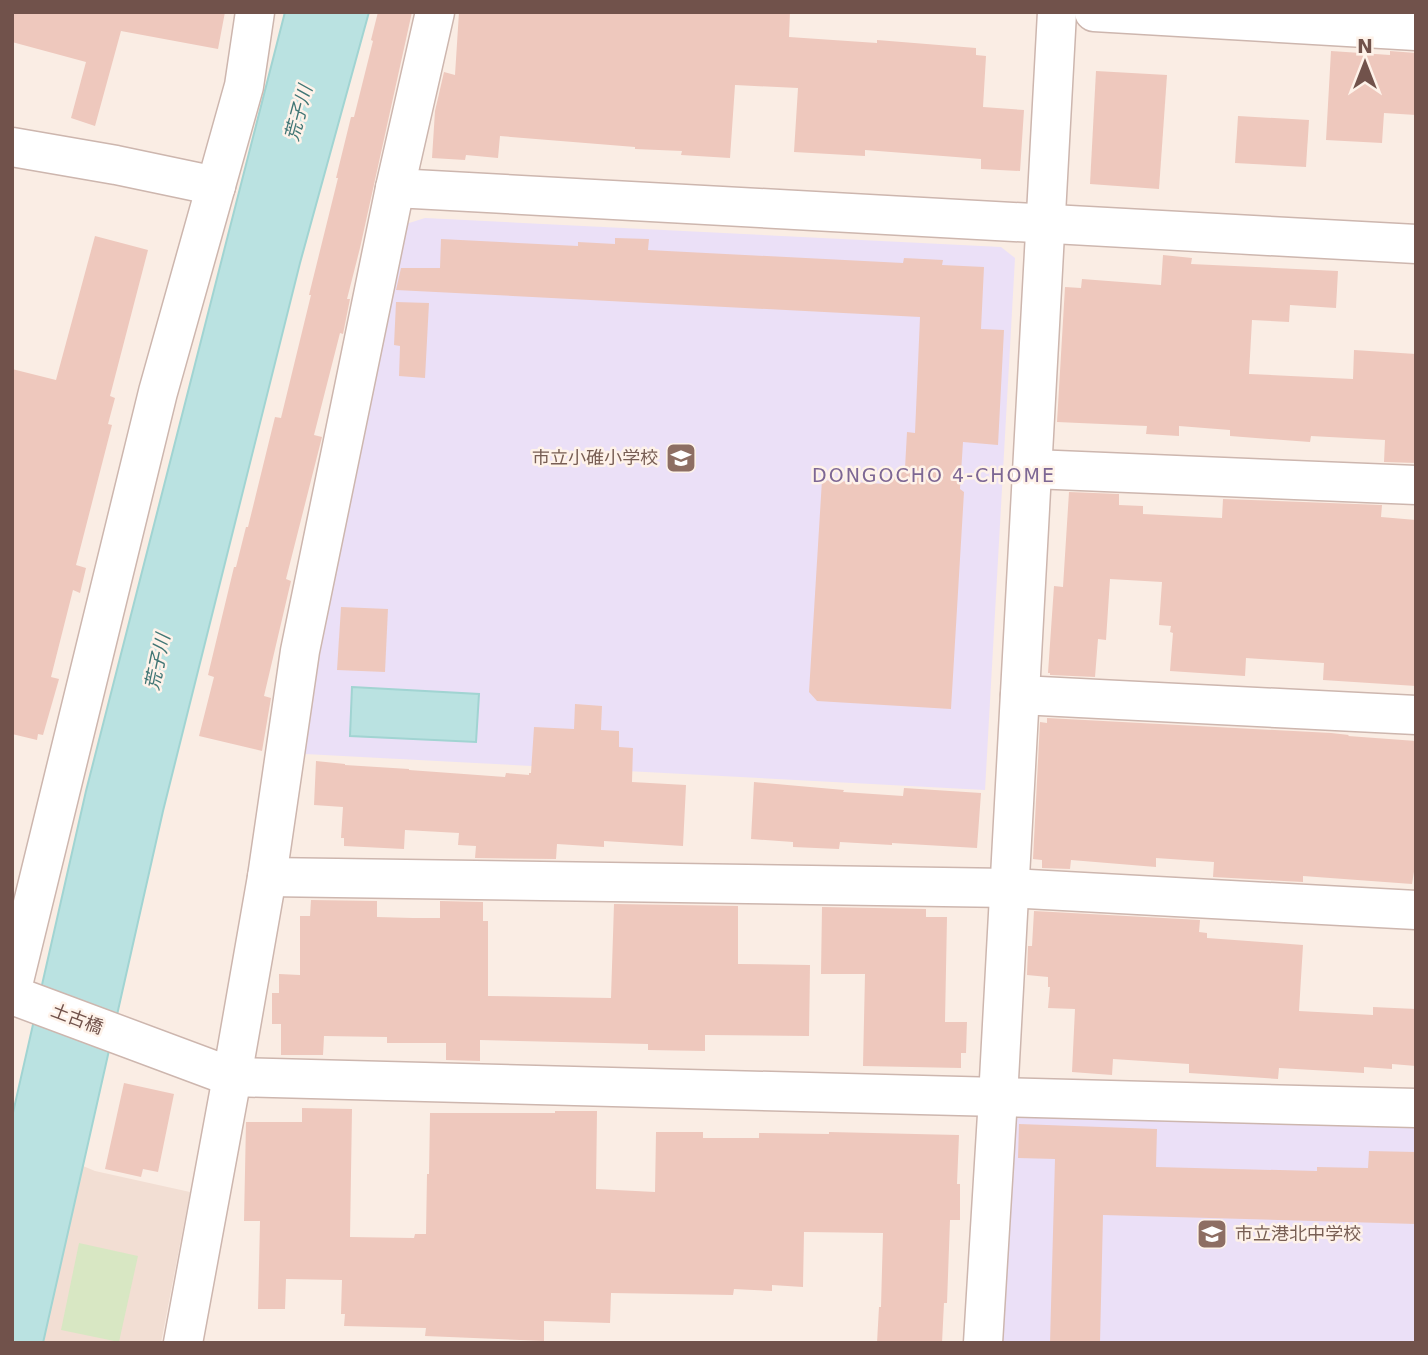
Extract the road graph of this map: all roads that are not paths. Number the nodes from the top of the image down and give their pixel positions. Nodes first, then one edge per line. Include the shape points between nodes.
1 (255, 12) edge
2 (435, 12) edge
3 (1057, 12) edge
4 (1094, 12) edge
5 (1416, 31) edge
6 (12, 147) edge
7 (216, 186) junction
8 (395, 188) junction
9 (1046, 224) junction
10 (1416, 244) edge
11 (1033, 469) junction
12 (1416, 485) edge
13 (1020, 695) junction
14 (1416, 715) edge
15 (267, 877) junction
16 (1009, 888) junction
17 (1416, 910) edge
18 (17, 995) edge
19 (232, 1077) junction
20 (998, 1098) junction
21 (1416, 1108) edge
22 (189, 1342) edge
23 (983, 1343) edge

1 - 7 street via 244,86
2 - 8 street
3 - 9 street
4 - 5 street
6 - 7 street
7 - 18 street via 158,391
8 - 9 street
8 - 15 street via 300,651
9 - 10 street
9 - 11 street
11 - 12 street
11 - 13 street
13 - 14 street
13 - 16 street
15 - 16 street
15 - 19 street
16 - 17 street
16 - 20 street
18 - 19 street, 土古橋
19 - 20 street, 土古橋
19 - 22 street
20 - 21 street, 土古橋
20 - 23 street

